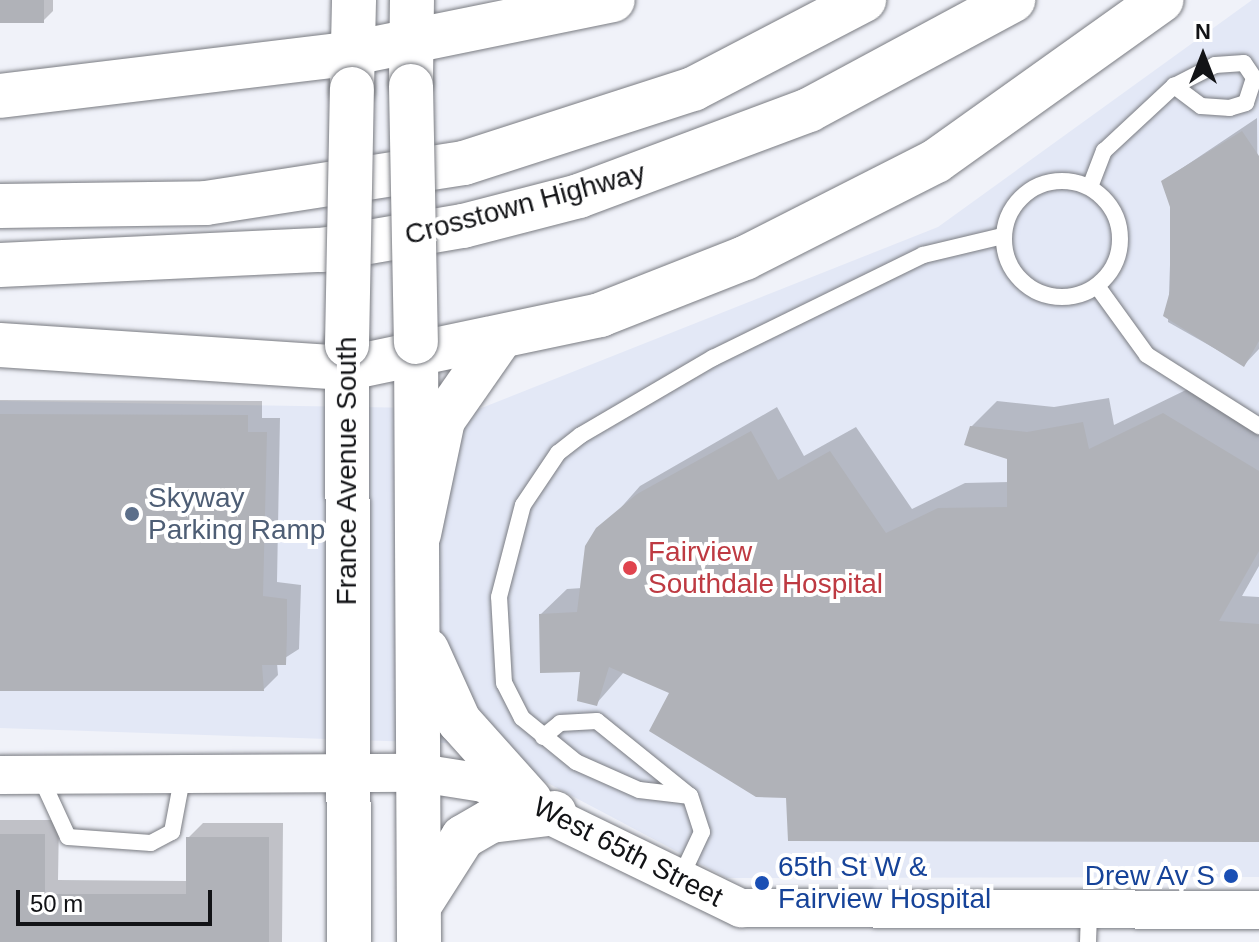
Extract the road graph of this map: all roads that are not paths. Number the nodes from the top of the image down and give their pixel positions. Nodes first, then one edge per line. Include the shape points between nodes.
1 (354, 0) edge
2 (412, 0) edge
3 (613, 0) edge
4 (864, 0) edge
5 (1013, 0) edge
6 (1162, 0) edge
7 (412, 43) junction
8 (353, 71) junction
9 (1174, 86) dead end
10 (0, 96) edge
11 (1090, 187) junction
12 (0, 206) edge
13 (1003, 236) junction
14 (0, 265) edge
15 (1097, 286) junction
16 (501, 337) junction
17 (0, 345) edge
18 (417, 345) junction
19 (348, 356) junction
20 (1259, 426) edge
21 (419, 534) junction
22 (419, 628) junction
23 (543, 737) junction
24 (347, 773) junction
25 (420, 773) junction
26 (183, 774) junction
27 (0, 775) edge
28 (39, 775) junction
29 (690, 796) junction
30 (542, 807) junction
31 (679, 882) junction
32 (1259, 910) edge
33 (419, 924) edge
34 (1089, 926) edge
35 (349, 942) edge

1 - 8 main road, France Avenue South
2 - 7 main road
3 - 7 main road
4 - 12 main road, Crosstown Highway via 693,89 464,163 206,203
5 - 14 main road, Crosstown Highway via 809,110 579,196 463,226 322,250
6 - 16 main road via 936,161 796,234 600,315
7 - 8 main road
7 - 18 main road, bridge
8 - 10 main road
8 - 19 main road, France Avenue South, bridge
9 - 11 lane via 1104,151
11 - 13 lane via 1051,181 1033,188 1017,200
11 - 15 lane via 1116,216 1121,235 1119,254
13 - 15 lane via 1009,263 1026,285 1061,297
13 - 23 lane via 923,255 770,328 558,453 523,505 505,549 499,597 504,683 522,718
15 - 20 lane via 1147,355
16 - 18 main road
16 - 21 main road via 443,420
17 - 19 main road
18 - 19 main road
18 - 21 main road
19 - 24 main road, France Avenue South
21 - 22 main road
22 - 25 main road
22 - 30 main road via 459,721
23 - 29 lane via 607,779 658,796
23 - 29 lane via 560,723 597,721
24 - 25 street, West 65th Street
24 - 26 street, West 65th Street
24 - 35 main road, France Avenue South
25 - 30 street, West 65th Street
25 - 33 main road
26 - 28 street, West 65th Street
26 - 28 lane via 172,832 151,843 68,837
27 - 28 street, West 65th Street
29 - 31 lane via 702,832
30 - 31 street, West 65th Street
30 - 33 main road via 491,821 463,837
31 - 34 street, West 65th Street via 715,902 755,909
32 - 34 street, West 65th Street

